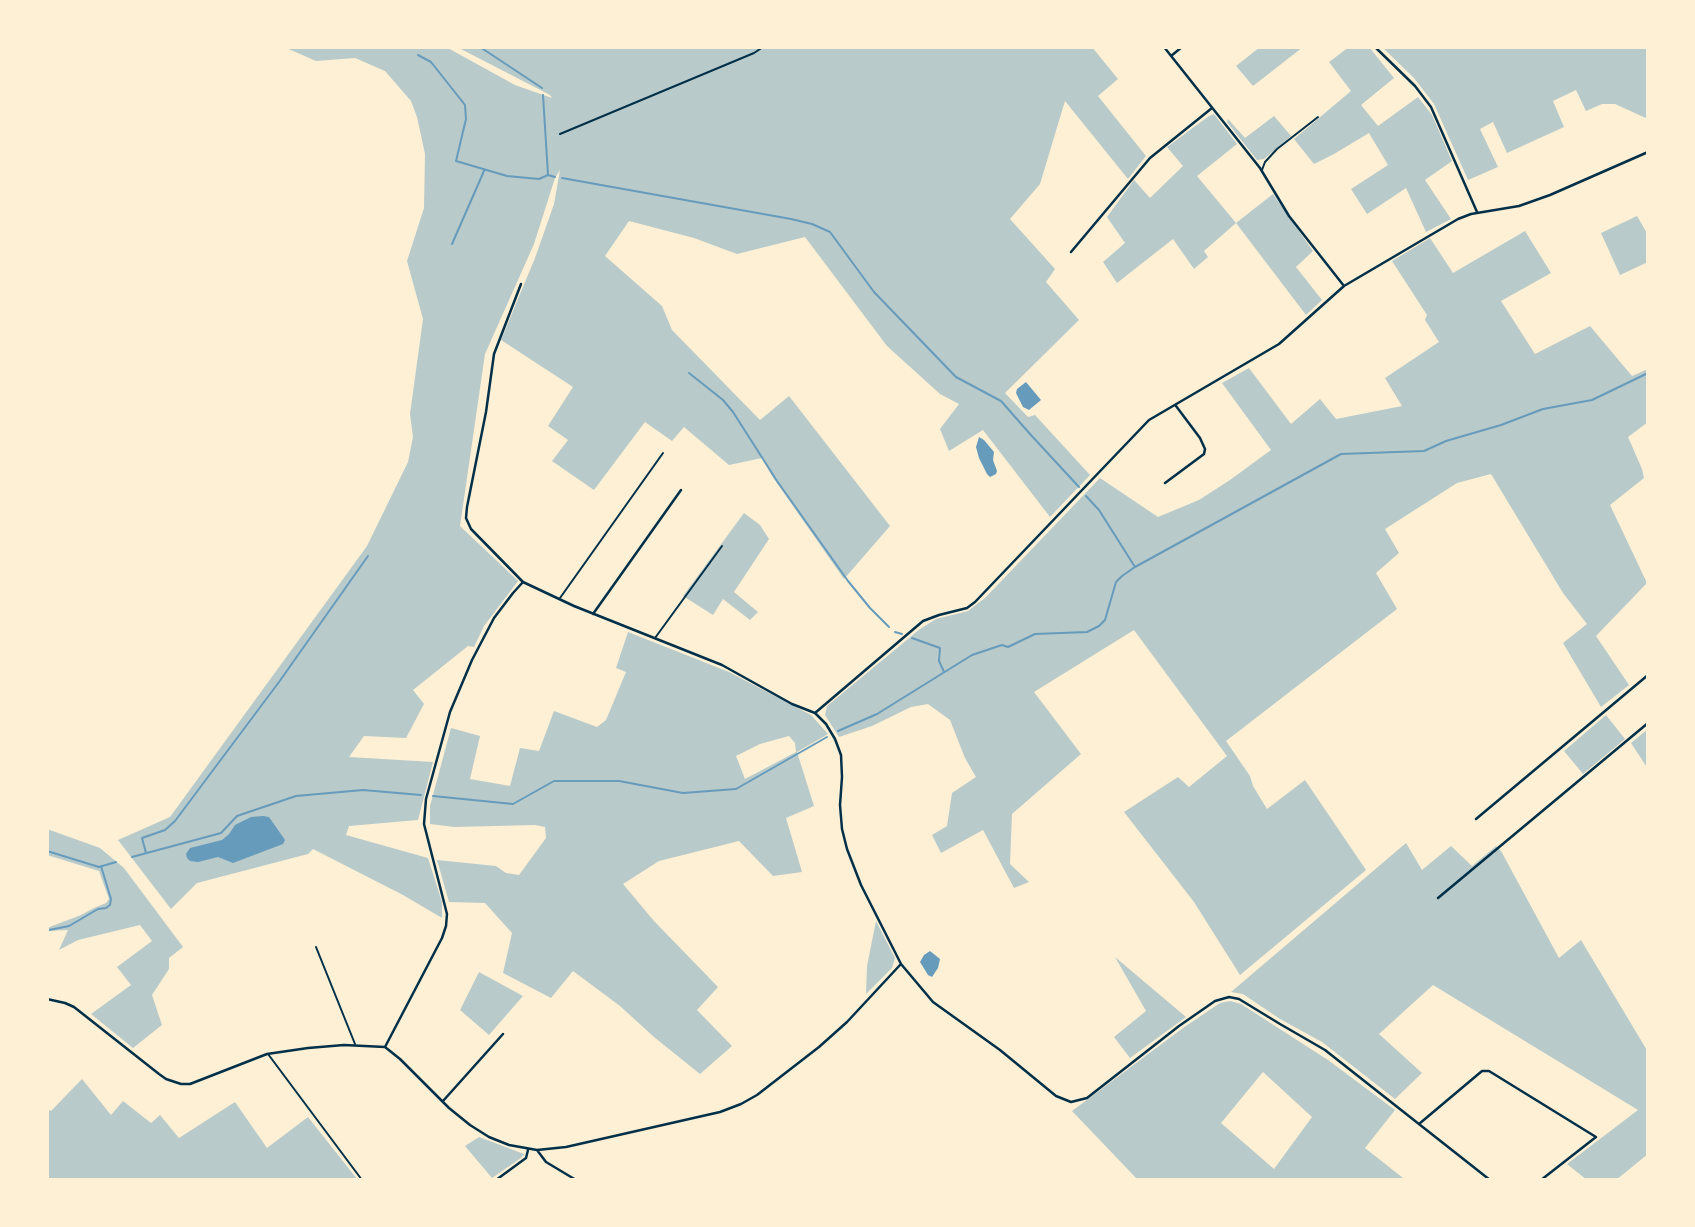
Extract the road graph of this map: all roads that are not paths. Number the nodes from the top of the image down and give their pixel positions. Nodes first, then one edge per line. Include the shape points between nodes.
1 (1164, 47) edge
2 (1182, 47) edge
3 (1375, 47) edge
4 (1171, 56) junction
5 (1212, 108) junction
6 (1318, 117) dead end
7 (1648, 152) edge
8 (1262, 171) junction
9 (1477, 213) junction
10 (1072, 252) dead end
11 (521, 285) dead end
12 (1344, 286) junction
13 (1175, 405) junction
14 (663, 453) dead end
15 (1165, 483) dead end
16 (681, 490) dead end
17 (722, 546) dead end
18 (523, 582) junction
19 (558, 599) junction
20 (593, 614) junction
21 (655, 638) junction
22 (1648, 675) edge
23 (815, 713) junction
24 (1648, 723) edge
25 (1476, 819) dead end
26 (1438, 898) dead end
27 (316, 947) dead end
28 (901, 964) junction
29 (47, 999) edge
30 (503, 1034) dead end
31 (355, 1045) junction
32 (385, 1047) junction
33 (267, 1054) junction
34 (443, 1101) junction
35 (1419, 1124) junction
36 (528, 1148) junction
37 (537, 1150) junction
38 (362, 1180) edge
39 (496, 1180) edge
40 (576, 1180) edge
41 (1490, 1180) edge
42 (1541, 1180) edge

1 - 4 street
2 - 4 street
3 - 9 street via 1431,107
4 - 5 street
5 - 8 street
5 - 10 street via 1150,158
6 - 8 lane via 1277,149
7 - 9 street via 1550,195
8 - 12 street via 1289,216
9 - 12 street via 1445,226
11 - 18 street via 494,354 466,518 471,529
12 - 13 street via 1279,344
13 - 15 street via 1205,449
13 - 23 street via 1149,420 975,602 923,621
14 - 19 lane
16 - 20 street
17 - 21 lane
18 - 19 street
18 - 32 street via 494,618 450,712 426,799 424,824 447,914 446,926
19 - 20 street
20 - 21 street
21 - 23 street via 722,665
22 - 25 street
23 - 28 street via 835,738 841,754 840,805 847,849
24 - 26 street
27 - 31 lane
28 - 35 street via 933,1002 1064,1100 1087,1098 1179,1026 1215,1001 1229,997 1240,999 1325,1050
28 - 37 street via 847,1022 741,1104
29 - 33 street via 74,1007 159,1074 181,1084
30 - 34 street
31 - 32 street
31 - 33 street
32 - 34 street
33 - 38 lane
34 - 36 street via 489,1137
35 - 41 street
35 - 42 street via 1482,1071 1489,1071 1596,1137
36 - 37 street
36 - 39 street via 526,1158
37 - 40 street via 546,1162

